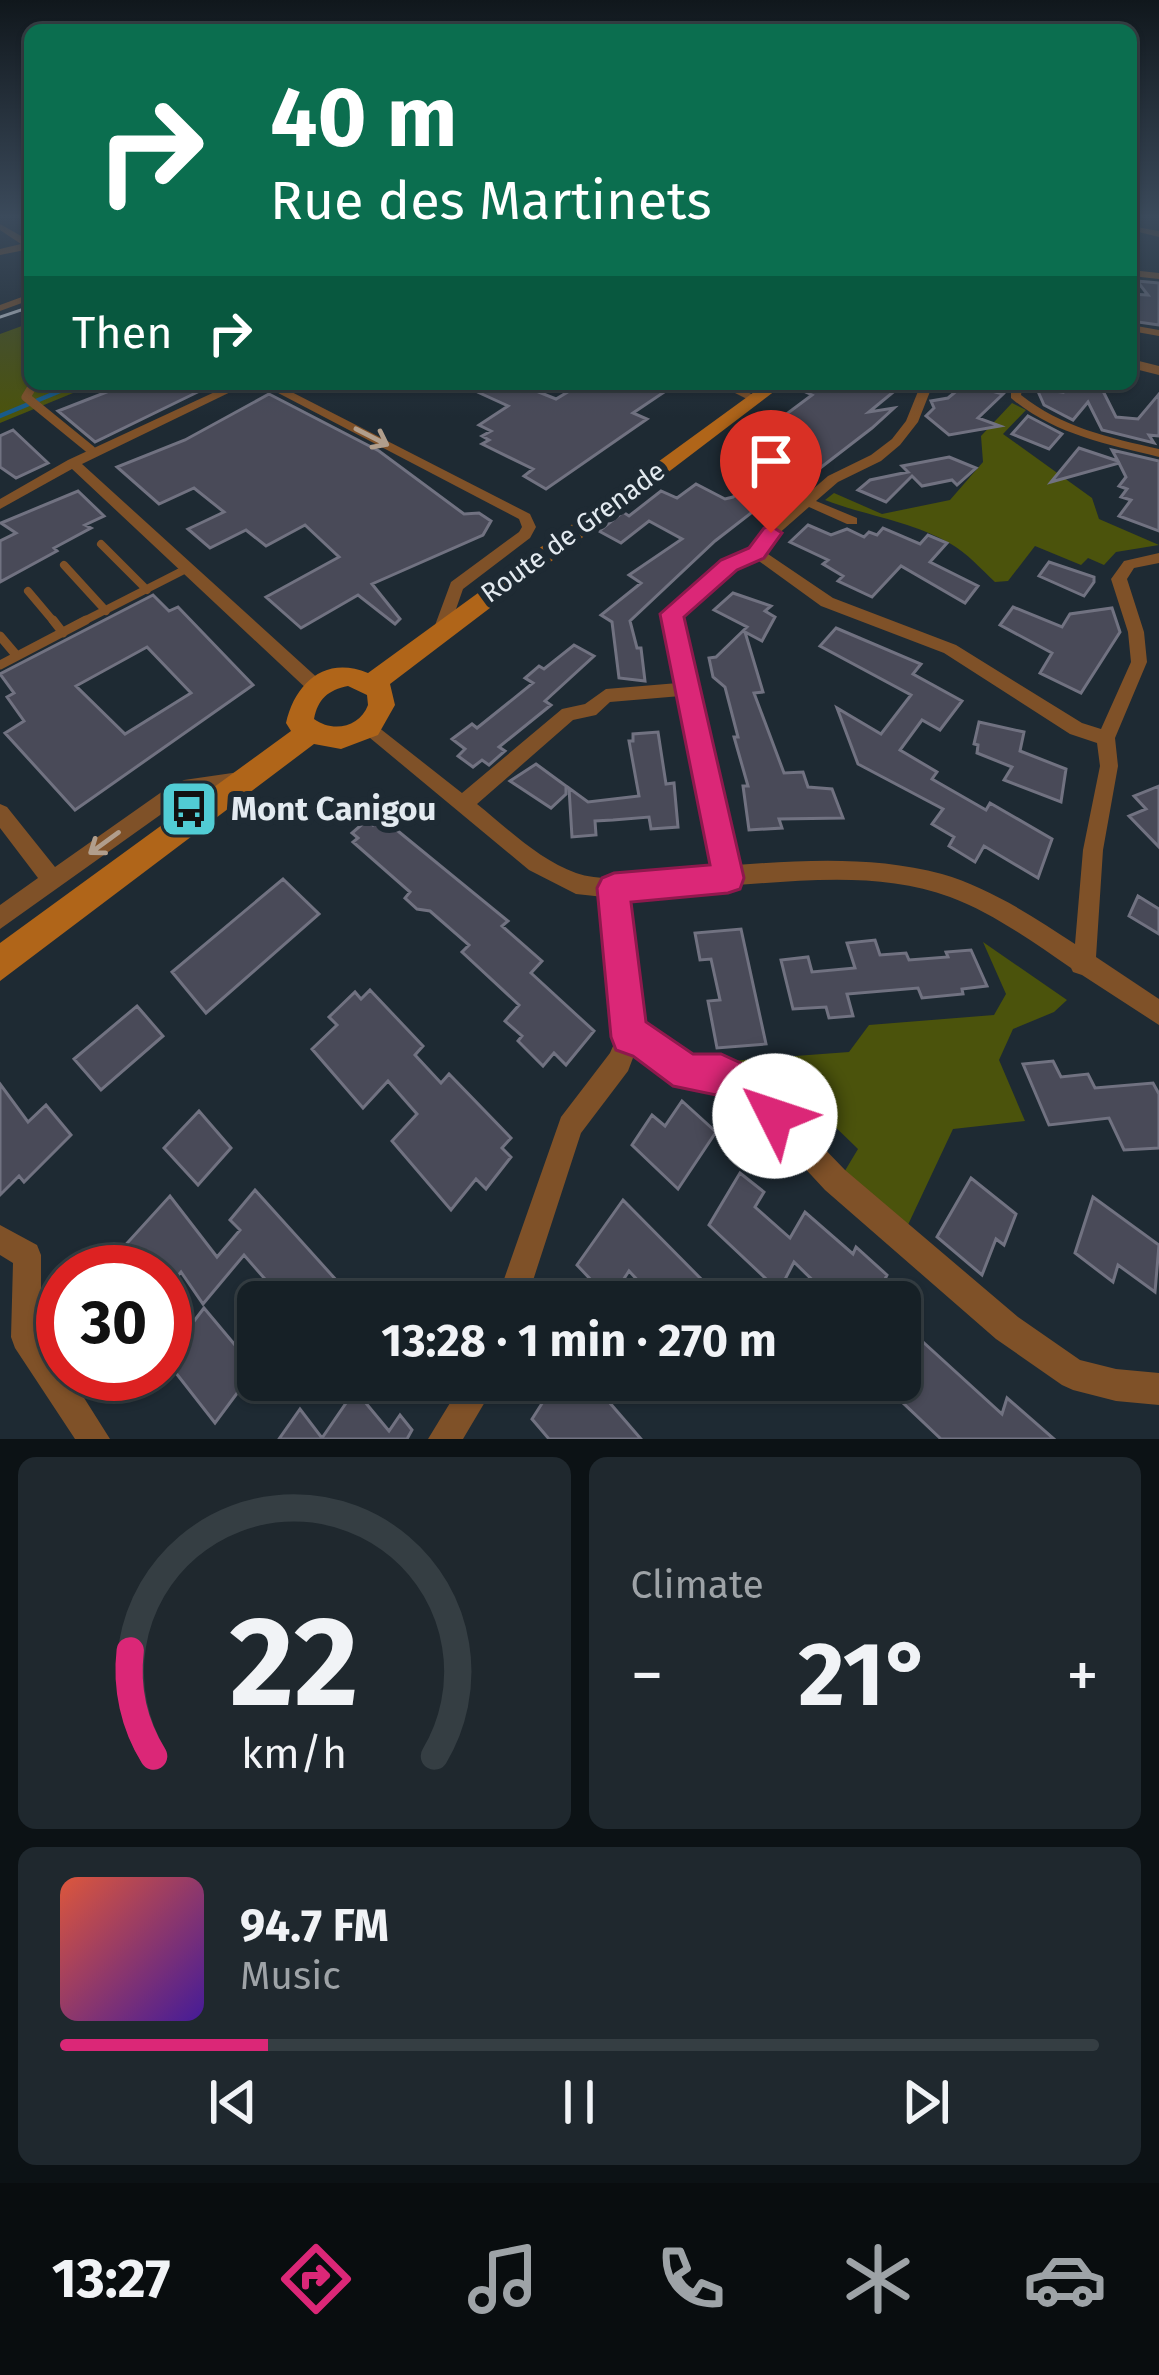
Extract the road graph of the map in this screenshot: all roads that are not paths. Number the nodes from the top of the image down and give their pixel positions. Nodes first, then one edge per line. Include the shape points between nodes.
1 (31, 390) edge
2 (228, 390) edge
3 (279, 390) edge
4 (736, 390) edge
5 (768, 390) edge
6 (925, 390) edge
7 (1016, 390) edge
8 (755, 399) junction
9 (91, 450) dead end
10 (1159, 453) edge
11 (73, 463) junction
12 (806, 501) junction
13 (0, 505) edge
14 (852, 521) dead end
15 (101, 544) dead end
16 (757, 553) junction
17 (1159, 558) edge
18 (64, 565) dead end
19 (188, 568) junction
20 (147, 590) junction
21 (28, 591) dead end
22 (106, 611) junction
23 (444, 622) junction
24 (63, 633) junction
25 (0, 636) edge
26 (17, 656) junction
27 (0, 665) edge
28 (373, 683) junction
29 (316, 687) junction
30 (686, 689) junction
31 (368, 728) junction
32 (309, 733) junction
33 (1106, 738) junction
34 (245, 779) junction
35 (463, 804) junction
36 (0, 813) edge
37 (728, 878) junction
38 (52, 880) junction
39 (614, 888) junction
40 (0, 918) edge
41 (0, 964) edge
42 (1081, 964) junction
43 (1159, 1013) edge
44 (629, 1037) junction
45 (0, 1239) edge
46 (518, 1281) edge
47 (1159, 1389) edge
48 (468, 1401) edge
49 (94, 1439) edge
50 (444, 1439) edge

1 - 9 street via 26,398
2 - 11 street
3 -> 23 street via 525,517 525,535 457,586
4 - 8 street
5 - 8 main road, Route de Grenade
6 - 12 street via 896,442
7 - 10 street via 1054,420
8 - 23 main road, Route de Grenade
11 - 13 street
11 - 19 street
12 - 14 street
12 - 16 street
15 - 20 lane
16 - 30 street via 729,565 672,614
16 - 33 street via 827,602 950,649 1076,729
17 - 33 street via 1129,564 1119,579 1138,662
18 - 22 lane
19 - 20 lane
19 - 29 street
20 - 22 lane
21 - 24 lane
22 - 24 lane
23 - 28 main road, Route de Grenade
24 - 26 lane
25 - 26 lane
26 - 27 lane
28 - 29 main road via 350,676
28 - 31 main road via 381,709
29 - 32 main road via 299,711
30 - 35 street via 607,696 568,714
30 - 37 street
31 - 32 main road via 337,740
31 - 35 street
32 - 34 main road
33 - 42 street via 1109,766
34 -> 38 street via 190,786
34 - 41 main road
35 - 39 street via 536,863 576,884
36 - 38 street
37 - 39 street
37 - 42 street via 882,870 948,886
38 - 40 street
39 - 44 street
42 - 43 street
44 - 46 street via 570,1126
44 - 47 street via 687,1072 745,1084 835,1180 1007,1328 1073,1374
45 - 49 street via 27,1255 26,1337
48 - 50 street

